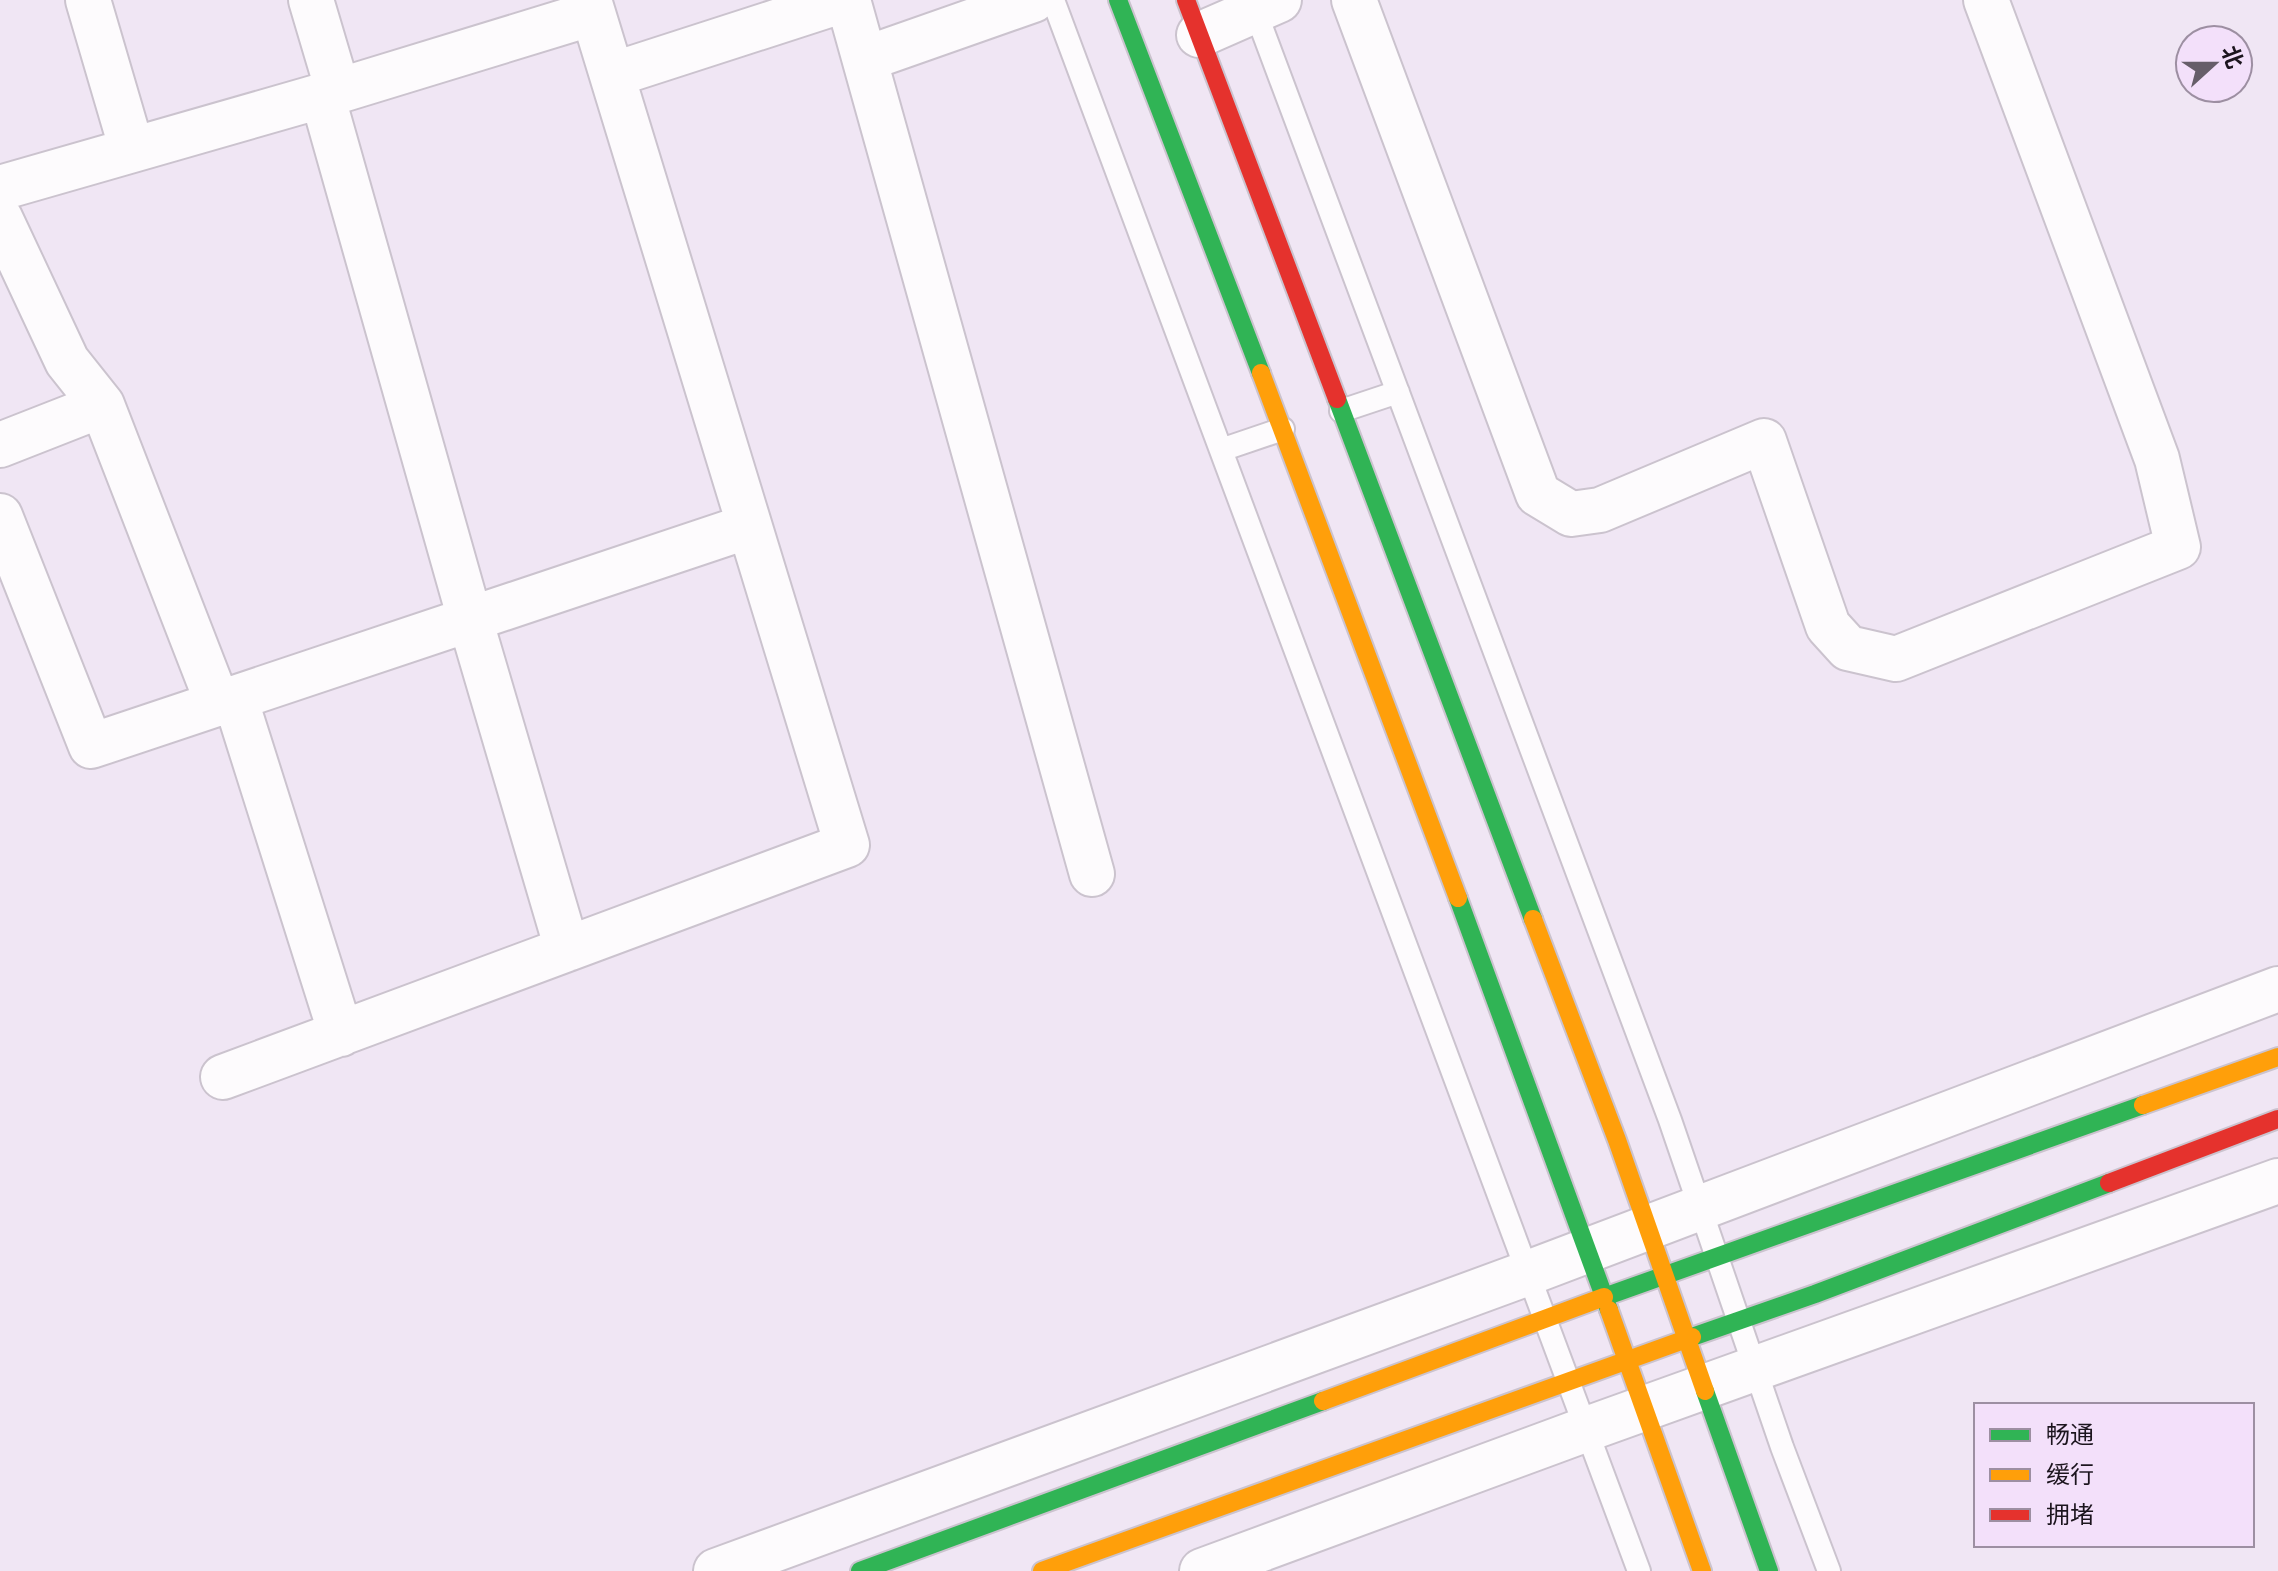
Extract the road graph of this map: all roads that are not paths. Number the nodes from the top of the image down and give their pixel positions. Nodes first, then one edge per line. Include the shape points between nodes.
1 (88, 0) edge
2 (311, 0) edge
3 (846, 0) edge
4 (1033, 0) edge
5 (1053, 0) edge
6 (1118, 0) edge
7 (1354, 0) edge
8 (1986, 0) edge
9 (1262, 3) edge
10 (591, 6) edge
11 (1192, 18) edge
12 (865, 59) junction
13 (612, 75) junction
14 (330, 93) junction
15 (132, 150) junction
16 (0, 188) edge
17 (0, 218) edge
18 (1398, 392) junction
19 (102, 405) junction
20 (1341, 411) junction
21 (1283, 429) junction
22 (0, 445) edge
23 (1221, 450) junction
24 (0, 516) edge
25 (749, 526) junction
26 (470, 619) junction
27 (226, 701) junction
28 (1092, 874) dead end
29 (567, 949) junction
30 (2278, 989) edge
31 (341, 1034) junction
32 (2278, 1057) edge
33 (223, 1077) dead end
34 (2278, 1119) edge
35 (2278, 1181) edge
36 (1700, 1208) junction
37 (1648, 1228) junction
38 (1588, 1251) junction
39 (1717, 1256) junction
40 (1528, 1273) junction
41 (1665, 1275) junction
42 (1605, 1297) junction
43 (1546, 1319) junction
44 (1739, 1320) junction
45 (1687, 1338) junction
46 (1627, 1359) junction
47 (1756, 1370) junction
48 (1569, 1380) junction
49 (1704, 1388) junction
50 (1644, 1408) junction
51 (1587, 1429) junction
52 (716, 1571) edge
53 (860, 1571) edge
54 (1042, 1571) edge
55 (1202, 1571) edge
56 (1639, 1571) edge
57 (1702, 1571) edge
58 (1769, 1571) edge
59 (1829, 1571) edge

1 - 15 street
2 - 14 street
3 - 12 street
3 - 13 street
4 - 12 street
5 - 23 lane
6 - 21 street
7 - 8 street via 1538,494 1571,514 1600,510 1764,441 1828,626 1848,648 1896,659 2178,547 2157,459
9 - 11 street
9 - 18 lane
10 - 13 street
10 - 14 street
11 - 20 street
12 - 28 street
13 - 25 street
14 - 15 street
14 - 26 street
15 - 16 street
17 - 19 street via 67,361
18 - 20 lane
18 - 36 lane
19 - 22 street
19 - 27 street
20 - 37 street
21 - 23 lane
21 - 38 street
23 - 40 lane
24 - 27 street via 91,746
25 - 26 street
25 - 29 street via 847,845
26 - 27 street
26 - 29 street
27 - 31 street
29 - 31 street
30 - 36 street
31 - 33 street
32 - 39 street
34 - 44 street
35 - 47 street
36 - 37 street
36 - 39 lane
37 - 38 street
37 - 41 street
38 - 40 street
38 - 42 street
39 - 41 street
39 - 44 lane
40 - 43 lane
40 - 52 street
41 - 42 street
41 - 45 street
42 - 43 street
42 - 46 street
43 - 48 lane
43 - 53 street
44 - 45 street
44 - 47 lane
45 - 46 street
45 - 49 street
46 - 48 street
46 - 50 street
47 - 49 street
47 - 59 lane
48 - 51 lane
48 - 54 street
49 - 50 street
49 - 58 street
50 - 51 street
50 - 57 street
51 - 55 street
51 - 56 lane

